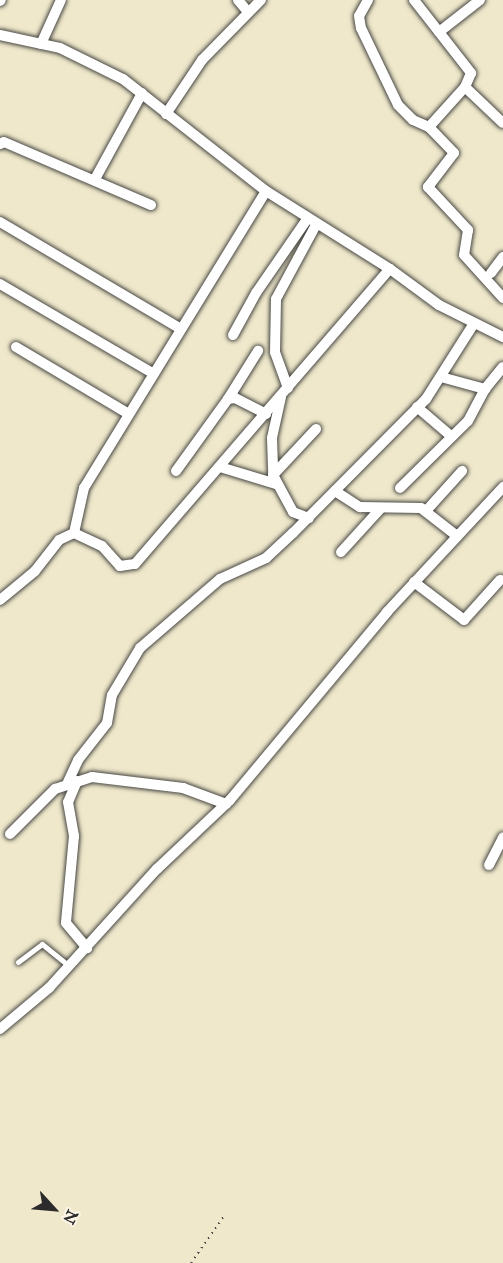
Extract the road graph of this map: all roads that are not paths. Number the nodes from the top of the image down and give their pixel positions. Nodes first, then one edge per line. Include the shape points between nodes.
1 (61, 0) edge
2 (238, 0) edge
3 (261, 0) edge
4 (368, 0) edge
5 (414, 0) edge
6 (480, 0) edge
7 (248, 12) junction
8 (439, 32) junction
9 (0, 35) edge
10 (41, 44) junction
11 (465, 87) junction
12 (142, 93) junction
13 (166, 114) junction
14 (503, 123) edge
15 (429, 127) junction
16 (0, 144) edge
17 (95, 179) junction
18 (266, 190) junction
19 (151, 205) dead end
20 (313, 220) junction
21 (0, 222) edge
22 (503, 257) edge
23 (390, 269) junction
24 (491, 273) dead end
25 (0, 284) edge
26 (503, 298) edge
27 (473, 324) junction
28 (181, 329) junction
29 (233, 335) dead end
30 (503, 337) edge
31 (16, 347) dead end
32 (258, 351) dead end
33 (279, 366) junction
34 (503, 367) edge
35 (304, 370) junction
36 (154, 374) junction
37 (441, 377) junction
38 (485, 389) junction
39 (285, 391) junction
40 (228, 399) junction
41 (417, 407) junction
42 (129, 414) junction
43 (266, 414) junction
44 (316, 429) dead end
45 (451, 436) junction
46 (220, 467) junction
47 (176, 471) dead end
48 (462, 471) dead end
49 (275, 480) junction
50 (503, 487) edge
51 (400, 488) dead end
52 (335, 491) junction
53 (381, 508) junction
54 (426, 511) junction
55 (293, 512) junction
56 (309, 518) junction
57 (74, 533) junction
58 (293, 533) junction
59 (457, 536) junction
60 (341, 552) dead end
61 (500, 580) dead end
62 (414, 582) junction
63 (0, 600) edge
64 (72, 783) junction
65 (226, 804) junction
66 (10, 834) dead end
67 (503, 837) edge
68 (489, 865) dead end
69 (87, 948) junction
70 (18, 962) dead end
71 (69, 967) junction
72 (0, 1029) edge

1 - 10 street
2 - 7 street
3 - 7 street
4 - 15 street via 360,14 360,26 379,67 399,107 415,122
5 - 8 street
6 - 8 street
7 - 13 street via 202,60
8 - 11 street via 469,68 471,80
9 - 10 street
10 - 12 street via 92,61
11 - 14 street
11 - 15 street
12 - 13 street
12 - 17 street
13 - 18 street
15 - 26 street via 454,153 430,183 430,192 468,230 464,255
16 - 17 street via 4,142
17 - 19 street
18 - 20 street
18 - 28 street
20 - 23 street
20 - 29 street via 256,293
20 - 33 street via 279,290 275,352
21 - 28 street
22 - 24 street
23 - 27 street
23 - 35 street
25 - 36 street
27 - 30 street
27 - 37 street
28 - 36 street
31 - 42 street
32 - 40 street
33 - 35 street
33 - 39 street
34 - 38 street
35 - 39 street
36 - 42 street
37 - 38 street
37 - 41 street
38 - 45 street via 468,421
39 - 43 street
39 - 49 street via 272,438
40 - 43 street via 236,398
40 - 47 street
41 - 45 street
41 - 52 street
42 - 57 street via 84,488
43 - 46 street
44 - 49 street
45 - 51 street
46 - 49 street
46 - 57 street via 130,567 120,566 102,546
48 - 54 street
49 - 55 street
50 - 59 street
52 - 53 street via 360,507
52 - 56 street
53 - 54 street via 406,506
53 - 60 street
54 - 59 street
55 - 56 street
55 - 58 street
56 - 58 street
57 - 63 street via 59,540 36,571
58 - 64 street via 266,558 220,579 140,648 112,695 107,723 78,760
59 - 62 street
61 - 62 street via 464,620
62 - 65 street
64 - 65 street via 98,777 183,788
64 - 66 street via 55,789
64 - 69 street via 68,802 74,836 66,923
65 - 69 street via 147,879
67 - 68 street
69 - 71 street
70 - 71 lane via 42,944
71 - 72 street

